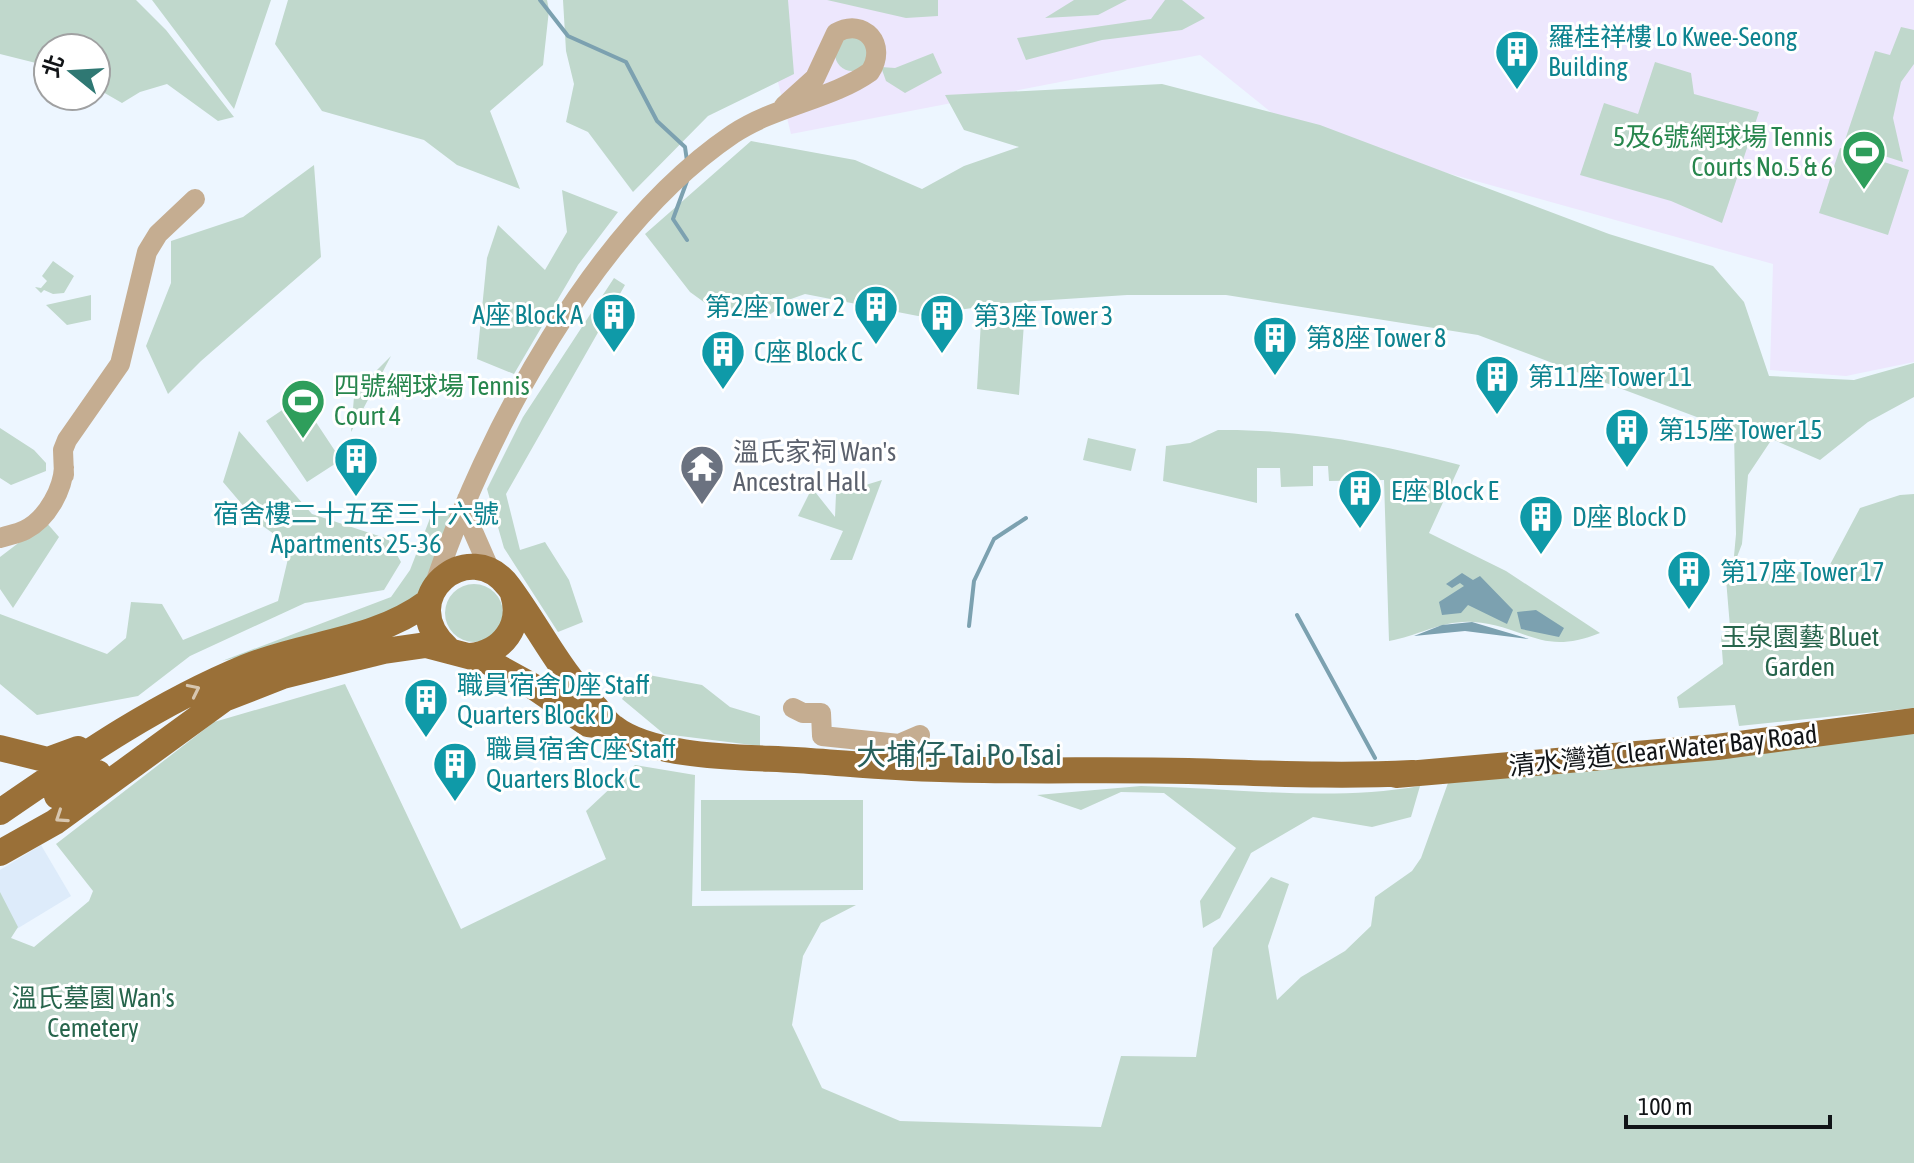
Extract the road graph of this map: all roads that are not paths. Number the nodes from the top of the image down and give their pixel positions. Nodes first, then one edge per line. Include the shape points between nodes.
1 (827, 49) junction
2 (854, 79) junction
3 (784, 106) junction
4 (195, 199) dead end
5 (466, 495) junction
6 (0, 538) edge
7 (500, 579) junction
8 (431, 596) junction
9 (459, 652) junction
10 (214, 705) junction
11 (793, 708) dead end
12 (1914, 721) edge
13 (125, 726) junction
14 (612, 727) junction
15 (920, 735) dead end
16 (0, 748) edge
17 (57, 796) dead end
18 (0, 812) edge
19 (0, 853) edge

1 - 2 street via 830,67
1 - 2 street via 843,29 869,33 877,48 876,64
1 - 3 street via 815,78
2 - 3 street
3 - 5 street via 699,159 633,222 557,332
4 - 6 street via 147,252 122,359 67,440 57,497 35,523
5 - 7 street via 468,520
5 - 8 street
7 - 8 main road via 464,567 441,579
7 - 9 main road, 清水灣道 Clear Water Bay Road via 516,612 509,634 495,649
7 - 14 main road, 清水灣道 Clear Water Bay Road via 562,671
8 - 9 main road via 429,624
13 -> 8 main road via 257,663 381,630
9 - 10 main road, 清水灣道 Clear Water Bay Road via 407,647 339,660
9 - 14 main road, 清水灣道 Clear Water Bay Road via 534,687 588,724
10 - 17 main road via 168,724
10 -> 19 main road, 清水灣道 Clear Water Bay Road via 55,822
11 - 15 street via 821,713 822,736 899,744
12 - 14 main road, 清水灣道 Clear Water Bay Road via 1717,747 1404,774 940,769 745,758 668,748
13 - 16 main road via 55,759
13 - 18 main road

